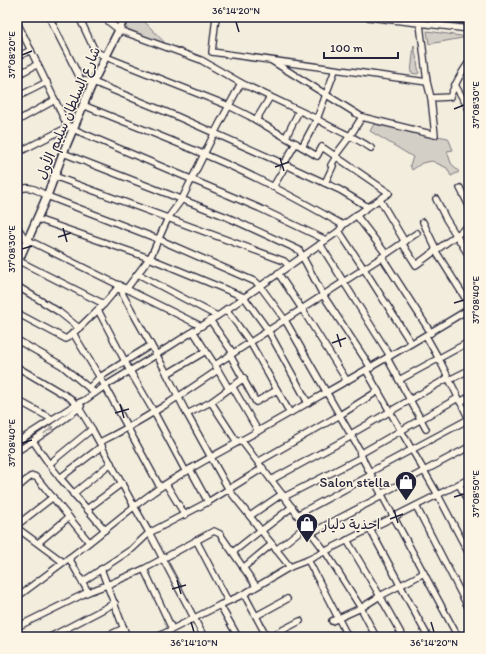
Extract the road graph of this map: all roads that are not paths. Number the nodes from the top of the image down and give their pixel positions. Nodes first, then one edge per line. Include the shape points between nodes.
1 (49, 17) edge
2 (79, 17) edge
3 (106, 17) edge
4 (124, 17) edge
5 (216, 17) edge
6 (368, 17) edge
7 (444, 17) edge
8 (407, 20) edge
9 (469, 21) edge
10 (17, 22) edge
11 (420, 24) junction
12 (469, 29) edge
13 (119, 30) junction
14 (31, 50) junction
15 (17, 57) edge
16 (106, 57) junction
17 (270, 60) junction
18 (469, 62) edge
19 (38, 64) junction
20 (335, 70) junction
21 (17, 75) edge
22 (47, 82) junction
23 (93, 82) junction
24 (427, 82) junction
25 (241, 83) junction
26 (455, 85) junction
27 (326, 94) junction
28 (17, 97) edge
29 (270, 97) junction
30 (431, 98) junction
31 (55, 100) junction
32 (83, 106) junction
33 (229, 106) junction
34 (469, 110) edge
35 (299, 111) junction
36 (362, 117) junction
37 (317, 119) junction
38 (17, 120) edge
39 (256, 120) junction
40 (72, 126) junction
41 (215, 132) junction
42 (350, 136) junction
43 (286, 137) junction
44 (296, 143) junction
45 (302, 147) junction
46 (371, 148) dead end
47 (17, 152) edge
48 (63, 153) junction
49 (204, 154) junction
50 (335, 156) junction
51 (285, 164) junction
52 (54, 176) junction
53 (191, 179) junction
54 (325, 183) junction
55 (273, 187) junction
56 (460, 188) dead end
57 (17, 190) edge
58 (47, 196) junction
59 (182, 199) junction
60 (436, 199) dead end
61 (380, 200) junction
62 (469, 206) edge
63 (368, 207) junction
64 (356, 215) junction
65 (37, 218) junction
66 (168, 218) junction
67 (423, 222) dead end
68 (343, 225) junction
69 (469, 226) edge
70 (17, 227) edge
71 (339, 231) junction
72 (417, 233) dead end
73 (456, 235) junction
74 (158, 239) junction
75 (326, 240) junction
76 (27, 242) junction
77 (403, 242) junction
78 (320, 244) junction
79 (17, 248) edge
80 (435, 250) junction
81 (303, 256) junction
82 (384, 256) junction
83 (469, 256) edge
84 (149, 258) junction
85 (18, 262) edge
86 (289, 266) junction
87 (364, 268) junction
88 (278, 273) junction
89 (138, 274) junction
90 (344, 282) junction
91 (17, 286) edge
92 (260, 286) junction
93 (122, 288) junction
94 (323, 295) junction
95 (244, 297) junction
96 (104, 304) junction
97 (469, 304) edge
98 (226, 309) junction
99 (302, 309) junction
100 (469, 309) edge
101 (98, 310) junction
102 (17, 313) edge
103 (217, 316) junction
104 (210, 320) junction
105 (285, 320) junction
106 (201, 326) junction
107 (79, 328) junction
108 (268, 330) junction
109 (193, 331) junction
110 (74, 333) junction
111 (428, 334) junction
112 (17, 340) edge
113 (250, 342) junction
114 (469, 342) edge
115 (411, 343) junction
116 (150, 345) junction
117 (206, 351) junction
118 (232, 354) junction
119 (156, 355) junction
120 (389, 357) junction
121 (439, 359) junction
122 (125, 362) junction
123 (17, 367) edge
124 (217, 368) junction
125 (368, 369) junction
126 (469, 370) edge
127 (130, 371) junction
128 (167, 374) junction
129 (100, 377) junction
130 (244, 378) junction
131 (449, 379) junction
132 (399, 380) junction
133 (347, 381) junction
134 (105, 386) junction
135 (89, 388) junction
136 (230, 388) junction
137 (277, 390) junction
138 (378, 391) junction
139 (327, 392) junction
140 (94, 393) junction
141 (179, 397) junction
142 (469, 397) edge
143 (17, 400) edge
144 (410, 400) junction
145 (459, 400) junction
146 (211, 402) junction
147 (308, 403) junction
148 (77, 406) junction
149 (154, 412) junction
150 (390, 412) junction
151 (290, 413) junction
152 (187, 414) junction
153 (340, 415) junction
154 (52, 419) junction
155 (421, 419) junction
156 (469, 419) edge
157 (128, 428) junction
158 (92, 429) junction
159 (426, 429) dead end
160 (258, 431) junction
161 (400, 431) junction
162 (352, 435) junction
163 (33, 441) junction
164 (239, 441) junction
165 (17, 442) edge
166 (101, 444) junction
167 (469, 447) edge
168 (411, 449) junction
169 (17, 451) edge
170 (212, 456) junction
171 (361, 456) junction
172 (258, 462) junction
173 (111, 463) junction
174 (49, 464) junction
175 (263, 468) junction
176 (188, 470) junction
177 (424, 471) junction
178 (370, 474) junction
179 (60, 478) junction
180 (469, 479) edge
181 (271, 480) junction
182 (122, 483) junction
183 (166, 484) junction
184 (459, 484) junction
185 (160, 487) junction
186 (17, 488) edge
187 (229, 490) junction
188 (73, 494) junction
189 (283, 495) junction
190 (382, 495) junction
191 (438, 495) junction
192 (53, 497) junction
193 (208, 502) junction
194 (469, 504) edge
195 (134, 506) junction
196 (416, 506) junction
197 (292, 507) junction
198 (87, 508) junction
199 (185, 515) junction
200 (297, 515) junction
201 (250, 516) junction
202 (69, 517) junction
203 (394, 517) junction
204 (17, 526) edge
205 (306, 526) junction
206 (370, 528) junction
207 (105, 530) junction
208 (261, 530) junction
209 (149, 532) junction
210 (311, 533) junction
211 (196, 540) junction
212 (347, 540) junction
213 (89, 542) junction
214 (38, 543) junction
215 (272, 544) junction
216 (276, 550) junction
217 (325, 551) junction
218 (233, 552) junction
219 (469, 554) edge
220 (68, 558) junction
221 (163, 558) junction
222 (308, 560) junction
223 (63, 562) junction
224 (290, 567) junction
225 (144, 568) junction
226 (244, 568) junction
227 (101, 569) junction
228 (424, 573) junction
229 (82, 582) junction
230 (108, 585) junction
231 (400, 585) junction
232 (256, 586) junction
233 (88, 592) junction
234 (244, 594) junction
235 (380, 596) junction
236 (17, 597) edge
237 (288, 599) dead end
238 (228, 601) junction
239 (115, 603) junction
240 (220, 605) junction
241 (361, 608) junction
242 (469, 609) edge
243 (256, 616) junction
244 (194, 618) junction
245 (335, 620) junction
246 (300, 621) dead end
247 (17, 627) edge
248 (124, 628) junction
249 (172, 629) junction
250 (50, 637) edge
251 (105, 637) edge
252 (127, 637) edge
253 (157, 637) edge
254 (204, 637) edge
255 (238, 637) edge
256 (268, 637) edge
257 (348, 637) edge
258 (376, 637) edge
259 (403, 637) edge
260 (428, 637) edge
261 (458, 637) edge

1 - 23 street via 81,80
2 - 16 street via 95,51
3 - 13 street
4 - 13 street, شارع السلطان سليم الأول
5 - 17 street via 212,52
6 - 8 street
7 - 9 street
8 - 11 street
10 - 14 street
11 - 12 street
11 - 24 street
13 - 16 street, شارع السلطان سليم الأول
13 - 25 street via 201,60
14 - 15 street
14 - 19 street
16 - 23 street, شارع السلطان سليم الأول
16 - 33 street
17 - 20 street
17 - 27 street
18 - 26 street
19 - 21 street
19 - 22 street
20 - 24 street
20 - 27 street
22 - 28 street
22 - 31 street
23 - 32 street, شارع السلطان سليم الأول
23 - 41 street
24 - 30 street
25 - 29 street
25 - 33 street
26 - 30 street via 450,97
26 - 34 street
27 - 36 street
27 - 37 street
29 - 35 street
29 - 39 street
30 - 36 street via 435,135
31 - 38 street
31 - 40 street
32 - 40 street, شارع السلطان سليم الأول
32 - 49 street
33 - 39 street
33 - 41 street
35 - 37 street
35 - 43 street
36 - 42 street
37 - 42 street
37 - 45 street
39 - 43 street
40 - 47 street
40 - 48 street, شارع السلطان سليم الأول
40 - 53 street
41 - 49 street
41 - 51 street
42 - 46 street
42 - 50 street
43 - 44 street
44 - 45 street
44 - 51 street
45 - 50 street via 317,156 322,147
48 - 52 street, شارع السلطان سليم الأول
48 - 59 street
49 - 53 street
49 - 55 street
50 - 54 street
50 - 61 street via 389,193
51 - 54 street
51 - 55 street
52 - 58 street, شارع السلطان سليم الأول
52 - 66 street
53 - 59 street
53 - 75 street
54 - 63 street
55 - 68 street
56 - 62 street
57 - 58 street via 35,189
58 - 65 street, شارع السلطان سليم الأول
58 - 74 street
59 - 66 street
59 - 81 street via 299,250
60 - 73 street
61 - 63 street
61 - 77 street
63 - 64 street
64 - 68 street
64 - 82 street
65 - 76 street, شارع السلطان سليم الأول
65 - 84 street
66 - 74 street
66 - 86 street via 284,261
67 - 80 street
68 - 71 street
69 - 73 street
70 - 76 street
71 - 75 street
71 - 87 street
72 - 77 street
73 - 80 street
73 - 83 street
74 - 84 street
74 - 92 street
75 - 78 street
76 - 79 street
76 - 85 street, شارع السلطان سليم الأول
76 - 93 street
77 - 80 street via 416,265
77 - 82 street
78 - 81 street
78 - 90 street
80 - 97 street
81 - 86 street
81 - 94 street
82 - 87 street
82 - 111 street
84 - 89 street
84 - 95 street
85 - 96 street
86 - 88 street
87 - 90 street
87 - 115 street
88 - 92 street
88 - 99 street
89 - 93 street
89 - 103 street
90 - 94 street
90 - 120 street
91 - 107 street via 59,312
92 - 95 street
92 - 105 street
93 - 96 street
93 - 106 street
93 - 116 street via 123,295
94 - 99 street
94 - 125 street
95 - 98 street
95 - 108 street
96 - 101 street
98 - 103 street
98 - 113 street
99 - 105 street
99 - 133 street
100 - 111 street
101 - 107 street
101 - 122 street
102 - 110 street via 66,339
103 - 104 street
104 - 106 street
104 - 118 street
105 - 108 street
105 - 139 street
106 - 109 street
107 - 110 street
108 - 113 street
108 - 147 street
109 - 117 street
109 - 119 street
110 - 129 street
111 - 115 street
111 - 121 street
112 - 135 street via 61,365
113 - 118 street
113 - 137 street
114 - 121 street
115 - 120 street
116 - 119 street
116 - 122 street
117 - 124 street
117 - 128 street
118 - 124 street
118 - 130 street
119 - 127 street
119 - 128 street
120 - 125 street
120 - 132 street
121 - 131 street
121 - 132 street
122 - 127 street
122 - 129 street
123 - 148 street via 70,398
124 - 136 street
124 - 141 street
125 - 133 street
125 - 138 street
126 - 131 street
127 - 134 street
127 - 149 street
128 - 141 street
129 - 134 street
129 - 135 street
130 - 136 street
130 - 137 street via 256,402
131 - 144 street
131 - 145 street
132 - 144 street
133 - 139 street
134 - 140 street
134 - 157 street
135 - 140 street
136 - 146 street
136 - 160 street
137 - 151 street
138 - 150 street
138 - 153 street
139 - 147 street
139 - 153 street
140 - 148 street
141 - 149 street
141 - 152 street
142 - 145 street
143 - 154 street
144 - 150 street
144 - 155 street
145 - 155 street
145 - 156 street
146 - 152 street
146 - 164 street
147 - 151 street
148 - 154 street
148 - 158 street
163 -> 148 street
149 - 157 street
149 - 176 street
150 - 161 street
150 - 162 street
151 - 160 street
152 - 170 street
153 - 162 street
153 - 172 street
154 - 165 street
155 - 159 street
155 - 161 street
156 - 168 street
157 - 166 street
157 - 185 street
158 - 166 street
158 - 174 street
160 - 164 street
161 - 168 street
161 - 171 street
162 - 171 street
162 - 181 street
163 - 169 street
163 - 174 street
164 - 170 street
164 - 172 street
166 - 173 street
166 - 179 street
167 - 177 street
168 - 177 street
168 - 178 street
170 - 176 street
170 - 187 street
171 - 178 street
171 - 189 street
172 - 175 street
173 - 182 street
173 - 188 street
174 - 179 street
175 - 181 street
175 - 187 street
176 - 183 street
176 - 193 street
177 - 190 street
177 - 191 street
178 - 190 street
178 - 200 street
179 - 188 street
180 - 184 street
181 - 189 street
182 - 195 street
182 - 198 street
183 - 185 street
183 - 199 street
184 - 191 street
184 - 194 street
185 - 195 street
186 - 192 street via 34,476
187 - 193 street
187 - 201 street
188 - 198 street
189 - 197 street
189 - 201 street
190 - 203 street
190 - 210 street
191 - 196 street
191 - 219 street
192 - 202 street
192 - 204 street
193 - 199 street
195 - 207 street
195 - 209 street
196 - 203 street
196 - 242 street
197 - 200 street
197 - 208 street
198 - 207 street
199 - 209 street
200 - 205 street
201 - 208 street
202 - 213 street
202 - 214 street
203 - 206 street
203 - 228 street
204 - 214 street
205 - 210 street
205 - 216 street
206 - 212 street
206 - 231 street
207 - 213 street
208 - 215 street
208 - 218 street
209 - 221 street
209 - 227 street via 132,549
210 - 217 street
211 - 218 street via 214,531 220,534
211 - 221 street
211 - 238 street
212 - 217 street
212 - 235 street
213 - 220 street
214 - 223 street
215 - 216 street
215 - 226 street
216 - 224 street
217 - 222 street
217 - 241 street
218 - 226 street
220 - 223 street
220 - 229 street
221 - 225 street
221 - 244 street
222 - 224 street
222 - 245 street
223 - 236 street
224 - 232 street
225 - 230 street
225 - 249 street
226 - 232 street
227 - 229 street
227 - 230 street
228 - 231 street
228 - 261 street
229 - 233 street
230 - 233 street
230 - 239 street
231 - 235 street
231 - 260 street
232 - 234 street
233 - 247 street
234 - 238 street
234 - 243 street
235 - 241 street
235 - 259 street
237 - 243 street
238 - 240 street
239 - 248 street
239 - 250 street
240 - 244 street
240 - 255 street
241 - 245 street
241 - 258 street
243 - 256 street
244 - 249 street
244 - 254 street
245 - 257 street
246 - 256 street
248 - 251 street
248 - 252 street
249 - 253 street

